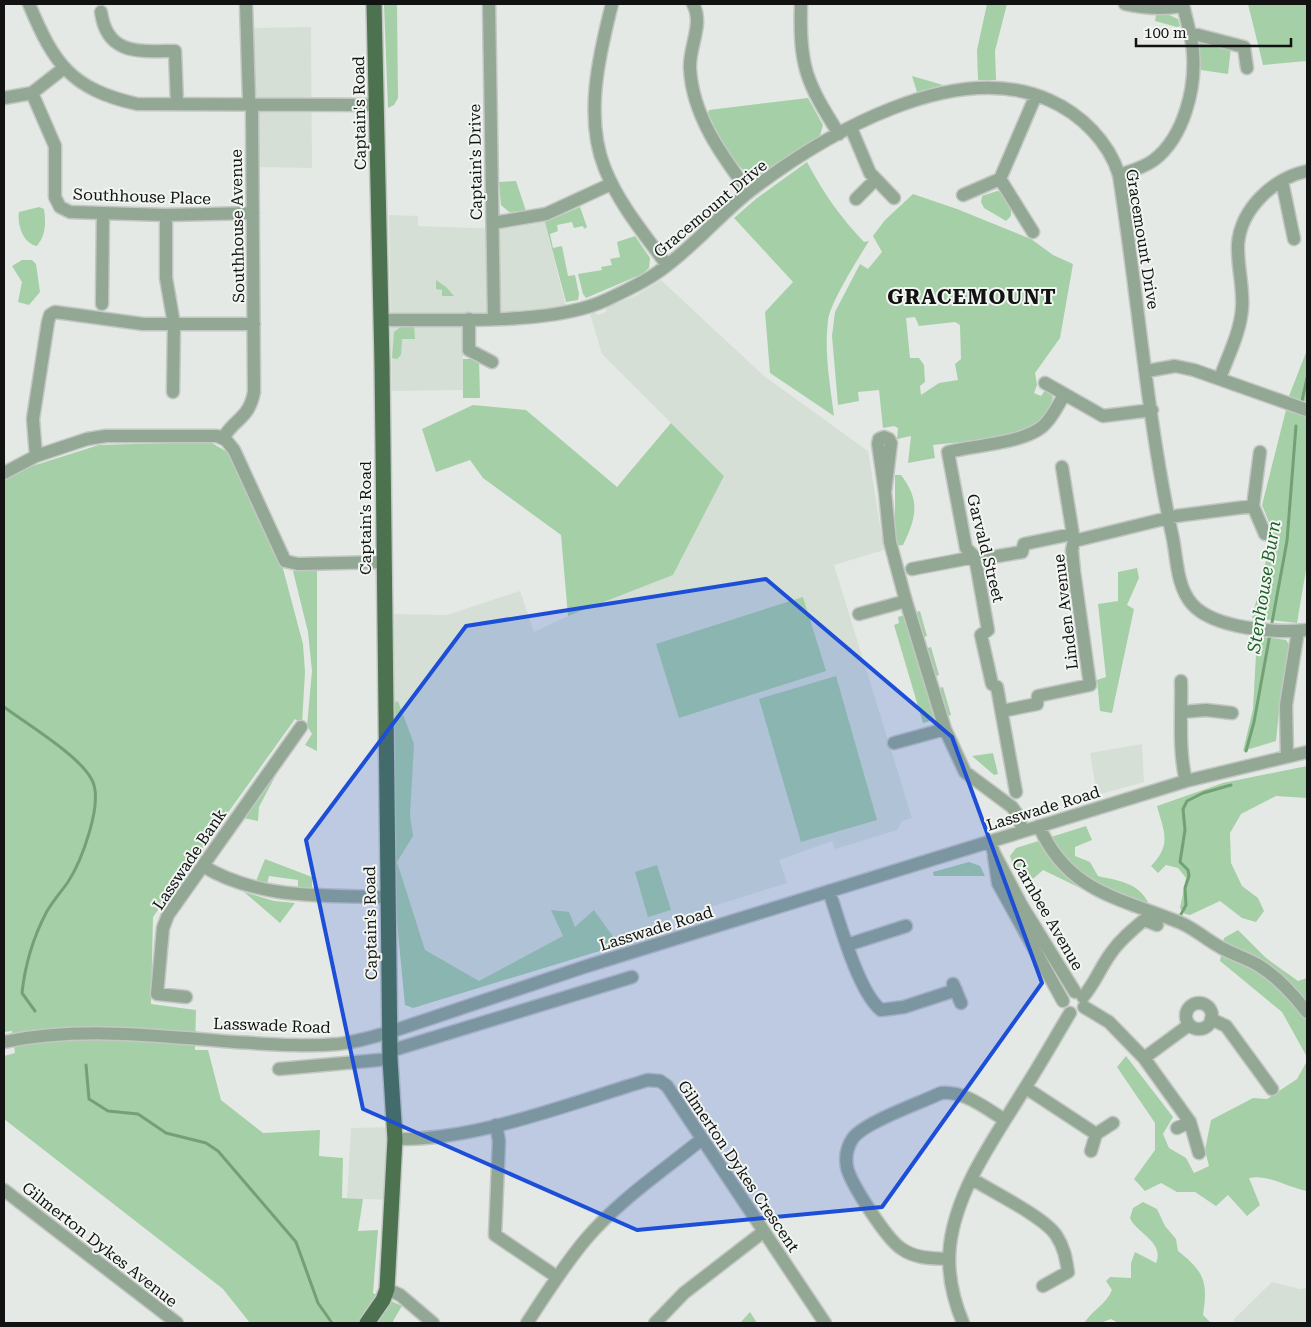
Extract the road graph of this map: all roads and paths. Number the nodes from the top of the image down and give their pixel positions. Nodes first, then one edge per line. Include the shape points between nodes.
1 (29, 4) edge
2 (246, 4) edge
3 (374, 4) edge
4 (490, 4) edge
5 (612, 4) edge
6 (693, 4) edge
7 (801, 4) edge
8 (1125, 4) edge
9 (1183, 5) edge
10 (102, 12) dead end
11 (1190, 35) junction
12 (64, 68) junction
13 (1247, 68) dead end
14 (32, 93) junction
15 (1036, 95) junction
16 (4, 98) edge
17 (177, 104) junction
18 (250, 104) junction
19 (377, 105) junction
20 (851, 128) junction
21 (839, 134) junction
22 (1307, 171) edge
23 (1119, 175) junction
24 (1000, 179) junction
25 (875, 180) junction
26 (1282, 181) junction
27 (611, 184) junction
28 (749, 192) junction
29 (963, 195) dead end
30 (894, 198) dead end
31 (856, 199) dead end
32 (103, 214) junction
33 (253, 214) junction
34 (166, 215) junction
35 (493, 223) junction
36 (1033, 232) dead end
37 (1294, 239) dead end
38 (667, 265) junction
39 (102, 304) dead end
40 (469, 319) junction
41 (494, 319) junction
42 (380, 320) junction
43 (174, 324) junction
44 (254, 324) junction
45 (492, 362) dead end
46 (1147, 371) junction
47 (1220, 378) junction
48 (1045, 383) dead end
49 (173, 392) dead end
50 (1064, 395) junction
51 (1152, 410) junction
52 (1307, 410) edge
53 (223, 438) junction
54 (1260, 452) dead end
55 (36, 456) junction
56 (1062, 467) dead end
57 (4, 473) edge
58 (885, 492) dead end
59 (1253, 506) junction
60 (1168, 518) junction
61 (1265, 534) dead end
62 (1073, 538) junction
63 (975, 559) junction
64 (383, 562) junction
65 (912, 569) dead end
66 (906, 601) junction
67 (859, 614) dead end
68 (1302, 630) edge
69 (1181, 681) dead end
70 (1002, 711) junction
71 (1182, 712) junction
72 (1232, 714) dead end
73 (945, 728) junction
74 (301, 732) dead end
75 (894, 743) dead end
76 (1307, 752) edge
77 (1287, 756) junction
78 (1186, 781) junction
79 (1016, 792) dead end
80 (1039, 826) junction
81 (1023, 831) junction
82 (992, 847) junction
83 (203, 866) junction
84 (829, 891) junction
85 (387, 897) junction
86 (1157, 925) dead end
87 (906, 926) dead end
88 (847, 945) junction
89 (632, 977) dead end
90 (186, 997) dead end
91 (1081, 998) junction
92 (1063, 1001) junction
93 (961, 1004) dead end
94 (1307, 1012) edge
95 (1070, 1013) junction
96 (1211, 1019) junction
97 (1189, 1025) junction
98 (390, 1032) junction
99 (4, 1042) edge
100 (390, 1055) junction
101 (1144, 1058) junction
102 (279, 1069) dead end
103 (1026, 1088) junction
104 (1272, 1089) dead end
105 (1005, 1120) junction
106 (1190, 1122) junction
107 (1112, 1123) dead end
108 (496, 1125) junction
109 (1176, 1128) dead end
110 (1096, 1134) junction
111 (395, 1139) junction
112 (702, 1140) junction
113 (1091, 1151) dead end
114 (1200, 1154) dead end
115 (972, 1179) junction
116 (4, 1190) edge
117 (763, 1232) junction
118 (950, 1259) junction
119 (557, 1277) junction
120 (1043, 1286) dead end
121 (387, 1289) junction
122 (371, 1319) edge
123 (177, 1323) edge
124 (433, 1323) edge
125 (528, 1323) edge
126 (655, 1323) edge
127 (825, 1323) edge
128 (962, 1323) edge

1 - 12 street via 46,42
2 - 18 street, Southhouse Avenue
3 - 19 main road, Captain's Road
4 - 35 street, Captain's Drive
5 - 27 street via 599,61 596,99 600,155
6 - 28 street via 698,17 690,68 695,100 716,143
7 - 21 street via 800,41 806,76
8 - 9 street via 1164,9
9 - 11 street
10 - 17 street via 106,32 119,44 140,50 175,51
11 - 13 street via 1244,47
11 - 23 street via 1194,62 1190,92 1173,138 1154,160
12 - 14 street
12 - 17 street via 88,88 111,98 137,104
14 - 16 street
14 - 32 street, Southhouse Place via 55,146 57,203 70,212
15 - 20 street, Gracemount Drive via 1000,89 957,90 913,102
15 - 23 street, Gracemount Drive via 1070,112 1094,133 1111,154
15 - 24 street
17 - 18 street
18 - 19 street
18 - 33 street, Southhouse Avenue
19 - 42 main road, Captain's Road
20 - 21 street, Gracemount Drive
20 - 25 street
21 - 28 street, Gracemount Drive via 797,158
22 - 26 street
23 - 46 street, Gracemount Drive
24 - 29 street
24 - 36 street
25 - 30 street
25 - 31 street
26 - 37 street
26 - 47 street via 1258,199 1240,234 1242,311
27 - 35 street via 546,214
27 - 38 street
28 - 38 street, Gracemount Drive
32 - 34 street, Southhouse Place
32 - 39 street
33 - 34 street, Southhouse Place
33 - 44 street, Southhouse Avenue
34 - 43 street via 166,278
35 - 41 street, Captain's Drive
38 - 41 street, Gracemount Drive via 647,280 592,305 558,313
40 - 41 street, Gracemount Drive
40 - 42 street, Gracemount Drive
40 - 45 street via 469,350
42 - 64 main road, Captain's Road
43 - 44 street
43 - 49 street
43 - 55 street via 135,323 60,312 50,315 33,419
44 - 53 street, Southhouse Avenue via 252,402 244,417
46 - 47 street via 1175,366
46 - 51 street, Gracemount Drive
47 - 52 street
48 - 50 street
50 - 51 street via 1103,416
50 - 63 street, Garvald Street via 1050,419 1036,431 1015,439 948,452 966,548
51 - 60 street, Gracemount Drive
53 - 55 street via 106,436
53 - 64 street via 234,450 285,561 298,564
54 - 59 street
55 - 57 street
56 - 62 street
58 - 66 street via 890,542
59 - 60 street
59 - 61 street
60 - 62 street, Linden Avenue
60 - 68 street, Gracemount Drive via 1185,594 1199,611 1215,620 1258,628
62 - 63 street via 1024,544 1022,552
62 - 70 street, Linden Avenue via 1074,571 1090,685 1038,696 1037,704
63 - 65 street
63 - 70 street, Garvald Street via 988,630 981,635
64 - 85 main road, Captain's Road
66 - 67 street
66 - 73 street
68 - 77 street via 1286,705
69 - 71 street
70 - 79 street, Garvald Street
71 - 72 street via 1206,710
71 - 78 street via 1180,748
73 - 75 street
73 - 81 street via 965,772 1012,807
74 - 83 street, Lasswade Bank
76 - 77 street, Lasswade Road
77 - 78 street, Lasswade Road
78 - 80 street, Lasswade Road
80 - 81 street, Lasswade Road
80 - 94 street via 1062,864 1090,886 1115,900 1184,925 1258,965 1289,989
81 - 82 street, Lasswade Road
82 - 84 street, Lasswade Road
82 - 91 street, Carnbee Avenue via 1022,906
82 - 92 street, Carnbee Avenue via 998,883
83 - 85 street via 233,881 277,894
83 - 90 street, Lasswade Bank via 168,915 163,928 157,994
84 - 88 street
84 - 98 street, Lasswade Road via 586,966
85 - 98 main road, Captain's Road
86 - 91 street via 1144,920 1127,934
87 - 88 street
88 - 93 street via 868,994 880,1010 904,1007 955,987
89 - 100 street
91 - 92 street, Carnbee Avenue via 1066,995
91 - 95 street via 1077,1013
91 - 101 street, Carnbee Avenue
92 - 95 street, Carnbee Avenue
95 - 103 street
96 - 97 street via 1200,1029
96 - 97 street via 1208,1006 1196,1003 1186,1012
96 - 104 street via 1226,1026
97 - 101 street
98 - 99 street, Lasswade Road via 320,1045 81,1034
98 - 100 main road, Captain's Road
100 - 102 street
100 - 111 main road, Captain's Road
101 - 106 street, Carnbee Avenue
103 - 105 street
103 - 110 street
105 - 115 street
105 - 118 street via 967,1097 941,1093 866,1127 849,1145 847,1170 899,1248 915,1256
106 - 109 street
106 - 114 street, Carnbee Avenue
107 - 110 street
108 - 111 street, Gilmerton Dykes Crescent via 436,1136
108 - 112 street, Gilmerton Dykes Crescent via 654,1079 667,1086
108 - 119 street via 499,1141 495,1235
110 - 113 street
111 - 121 main road, Captain's Road
112 - 117 street, Gilmerton Dykes Crescent
112 - 119 street via 619,1206 588,1237
115 - 118 street via 958,1211
115 - 120 street via 1044,1222 1055,1233 1074,1272
116 - 123 street, Gilmerton Dykes Avenue
117 - 126 street via 684,1293
117 - 127 street, Gilmerton Dykes Crescent
118 - 128 street via 950,1277
119 - 125 street
121 - 122 main road
121 - 124 street via 400,1294

